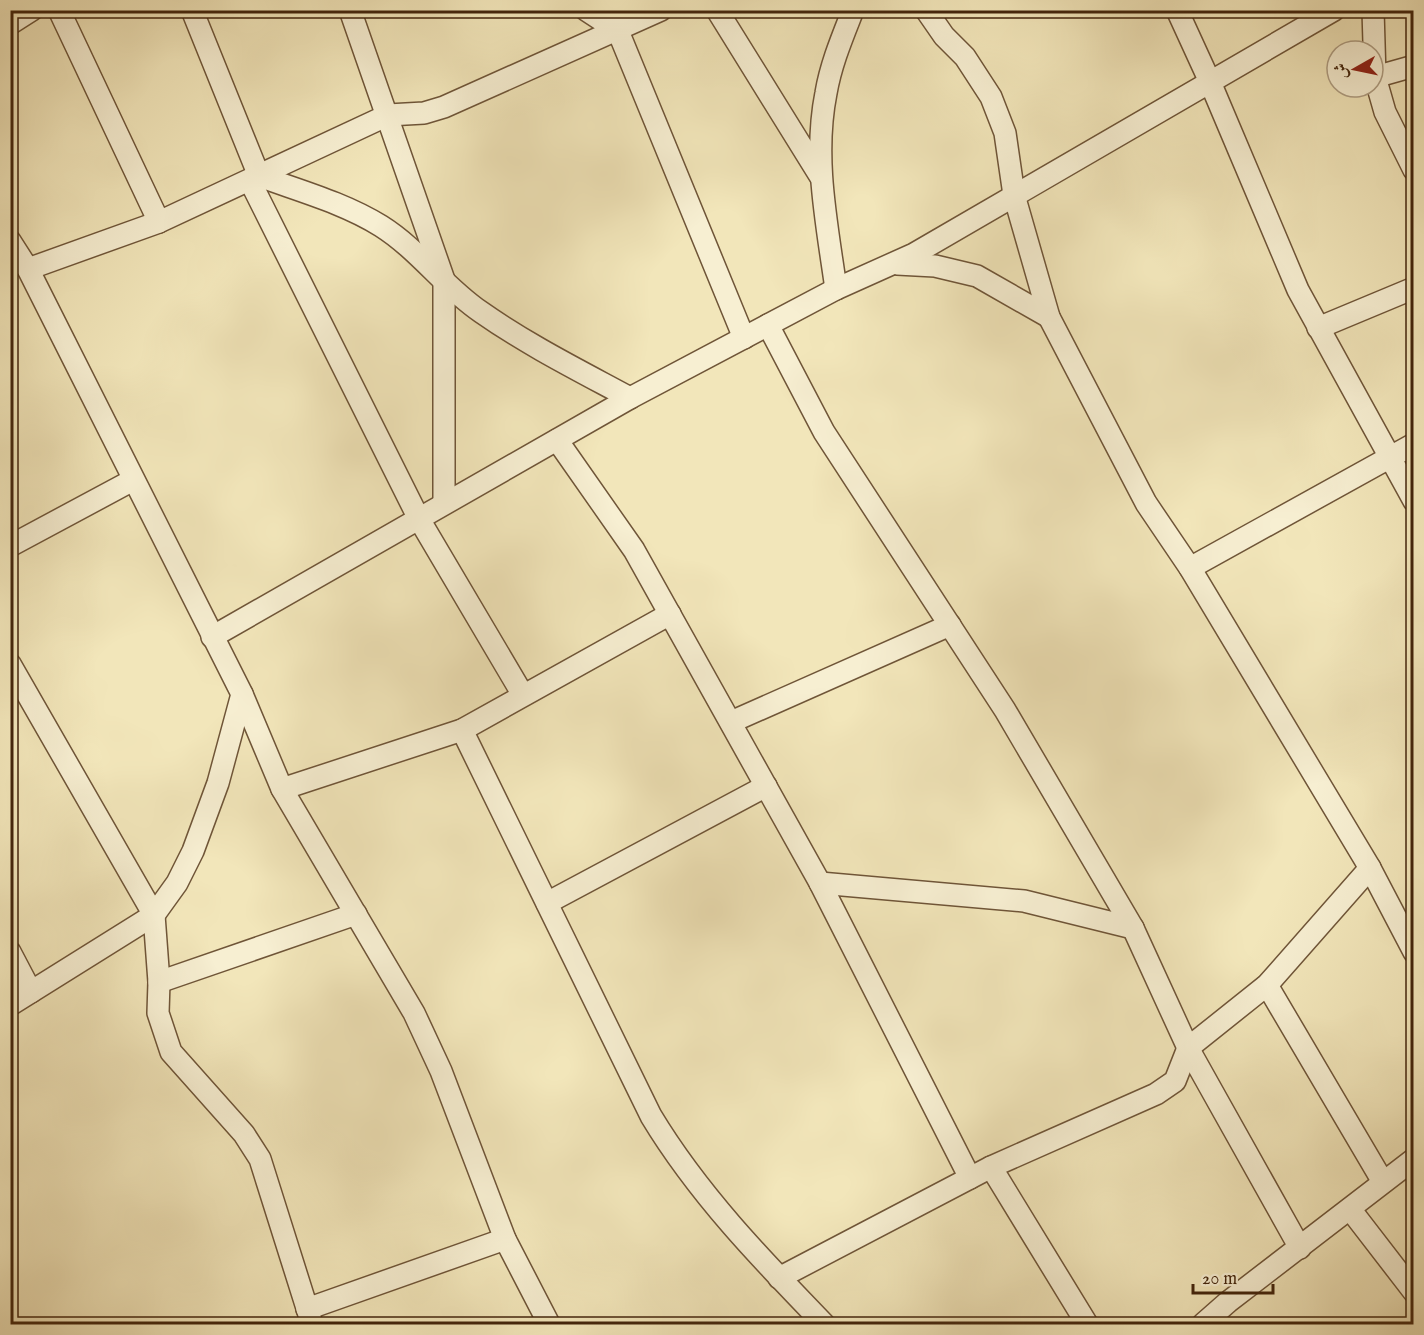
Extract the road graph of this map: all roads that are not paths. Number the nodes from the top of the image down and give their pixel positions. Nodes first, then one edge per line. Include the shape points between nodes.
1 (32, 10) edge
2 (59, 10) edge
3 (192, 10) edge
4 (350, 10) edge
5 (586, 10) edge
6 (661, 10) edge
7 (717, 10) edge
8 (853, 10) edge
9 (926, 10) edge
10 (1177, 10) edge
11 (1334, 10) edge
12 (1372, 10) edge
13 (10, 24) edge
14 (618, 31) junction
15 (1373, 39) edge
16 (1413, 66) edge
17 (1385, 73) edge
18 (1210, 82) junction
19 (1381, 99) edge
20 (388, 115) junction
21 (1413, 170) edge
22 (820, 176) junction
23 (255, 178) junction
24 (1014, 195) junction
25 (159, 222) junction
26 (10, 241) edge
27 (892, 264) junction
28 (28, 269) junction
29 (444, 280) junction
30 (1413, 288) edge
31 (836, 289) junction
32 (1049, 317) junction
33 (768, 325) junction
34 (1318, 328) junction
35 (744, 338) junction
36 (630, 398) junction
37 (557, 440) junction
38 (1413, 444) edge
39 (1389, 459) junction
40 (133, 480) junction
41 (1413, 501) edge
42 (444, 503) junction
43 (419, 519) junction
44 (10, 546) edge
45 (1190, 568) junction
46 (670, 614) junction
47 (950, 625) junction
48 (212, 637) junction
49 (10, 664) edge
50 (242, 694) junction
51 (523, 695) junction
52 (731, 722) junction
53 (462, 730) junction
54 (766, 786) junction
55 (282, 789) junction
56 (1370, 868) junction
57 (820, 883) junction
58 (547, 903) junction
59 (356, 914) junction
60 (154, 915) junction
61 (1133, 928) junction
62 (10, 952) edge
63 (1413, 952) edge
64 (159, 982) junction
65 (1267, 985) junction
66 (31, 992) junction
67 (10, 1005) edge
68 (1188, 1048) junction
69 (1413, 1159) edge
70 (991, 1167) junction
71 (970, 1178) junction
72 (1383, 1182) junction
73 (1350, 1209) junction
74 (505, 1239) junction
75 (1299, 1248) junction
76 (779, 1278) junction
77 (1413, 1292) edge
78 (310, 1317) edge
79 (549, 1324) edge
80 (824, 1324) edge
81 (1087, 1324) edge
82 (1205, 1324) edge

1 - 13 street
2 - 25 street
3 - 23 street
4 - 20 street
5 - 14 street
6 - 14 street
7 - 22 street
8 - 22 street via 825,95
9 - 24 street via 965,57 991,97 1005,133
10 - 18 street
11 - 18 street
12 - 15 street
14 - 20 street via 444,107 424,113
14 - 35 street
16 - 17 street
18 - 24 street
18 - 34 street via 1298,290
19 - 21 street
20 - 23 street
20 - 29 street
22 - 31 street
23 - 25 street
23 - 29 street via 352,211 380,225 410,246
23 - 43 street
24 - 27 street
24 - 32 street
25 - 28 street
26 - 28 street
27 - 31 street
27 - 32 street via 935,266 977,276
28 - 40 street
29 - 36 street via 479,311 525,341
29 - 42 street
30 - 34 street
31 - 33 street
32 - 45 street via 1146,503
33 - 35 street
33 - 47 street via 824,432
34 - 39 street
35 - 36 street
36 - 37 street
37 - 42 street
37 - 46 street via 634,550
38 - 39 street
39 - 41 street
39 - 45 street
40 - 44 street
40 - 48 street
42 - 43 street
43 - 48 street
43 - 51 street
45 - 56 street
46 - 51 street
46 - 52 street
47 - 52 street
47 - 61 street via 1005,710
48 - 50 street
49 - 60 street
50 - 55 street
50 - 60 street via 218,783 193,851
51 - 53 street
52 - 54 street
53 - 55 street
53 - 58 street
54 - 57 street
54 - 58 street
55 - 59 street
56 - 63 street
56 - 65 street
57 - 61 street via 1024,901
57 - 71 street
58 - 76 street via 651,1116 674,1154 707,1198
59 - 64 street
59 - 74 street via 414,1012 441,1071
60 - 64 street
60 - 66 street
61 - 68 street
62 - 66 street
64 - 78 street via 158,1013 171,1052 244,1134 261,1159
65 - 68 street
65 - 72 street
66 - 67 street
68 - 70 street via 1174,1081 1156,1094
68 - 75 street
69 - 72 street
70 - 71 street
70 - 81 street
71 - 76 street
72 - 73 street
73 - 75 street
73 - 77 street
74 - 78 street
74 - 79 street
75 - 82 street
76 - 80 street

